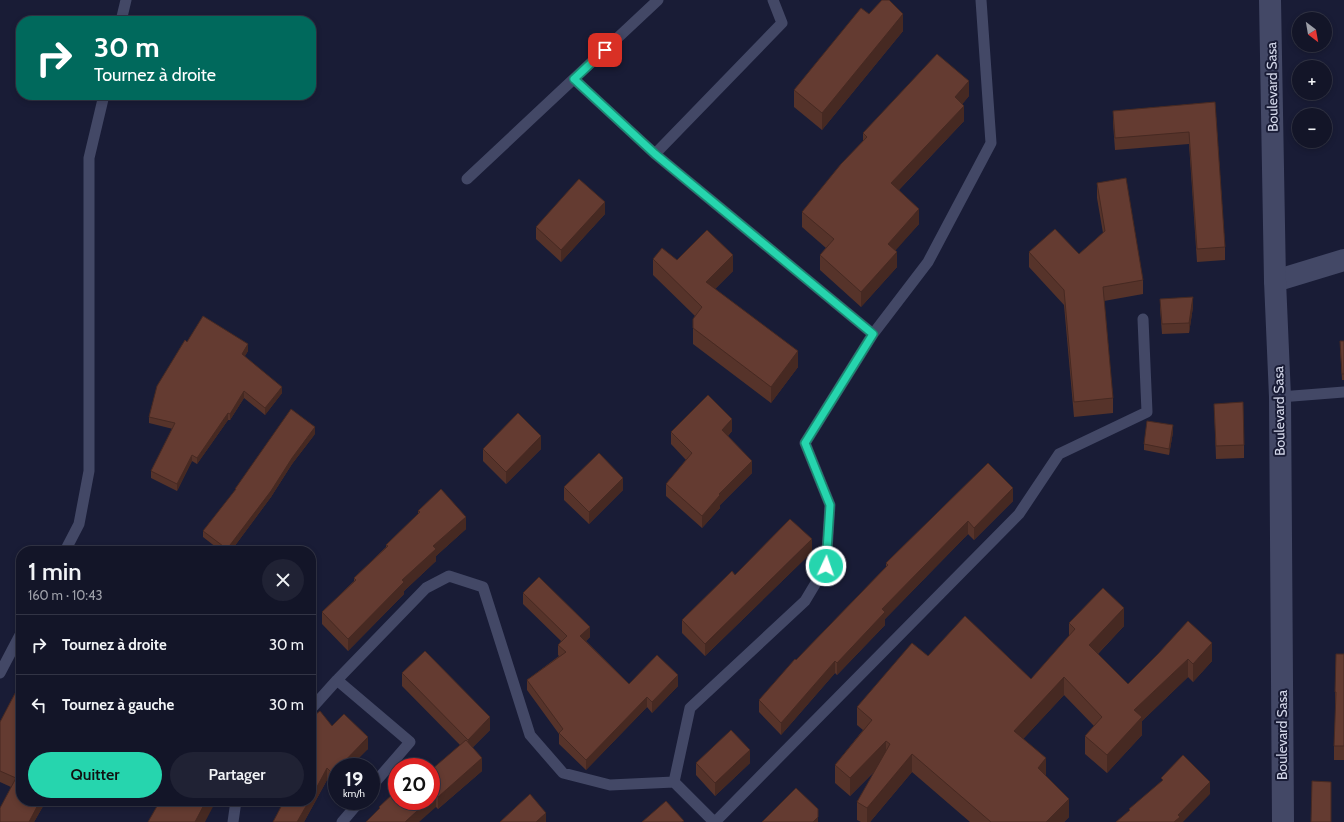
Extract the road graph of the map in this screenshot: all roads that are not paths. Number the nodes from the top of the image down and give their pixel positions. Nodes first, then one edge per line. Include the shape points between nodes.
1 (126, 0) edge
2 (658, 0) edge
3 (773, 0) edge
4 (981, 0) edge
5 (1270, 0) edge
6 (122, 16) edge
7 (574, 79) junction
8 (103, 100) edge
9 (655, 154) junction
10 (467, 179) dead end
11 (1344, 260) edge
12 (1275, 281) junction
13 (1143, 320) dead end
14 (873, 334) junction
15 (1344, 392) edge
16 (1280, 397) junction
17 (68, 546) edge
18 (16, 643) edge
19 (0, 673) edge
20 (337, 680) junction
21 (316, 703) edge
22 (380, 777) edge
23 (674, 782) junction
24 (235, 806) edge
25 (352, 810) edge
26 (233, 822) edge
27 (342, 822) edge
28 (714, 822) edge
29 (1283, 822) edge

1 - 6 lane
2 - 7 lane
3 - 9 lane via 782,23
4 - 14 lane via 991,142 928,262
5 - 12 street, Boulevard Sasa
7 - 9 lane
7 - 10 lane
8 - 17 lane via 89,158 89,471 80,524
9 - 14 lane
11 - 12 street
12 - 16 street, Boulevard Sasa
13 - 28 lane via 1147,412 1059,454 1019,514
14 - 23 lane via 805,443 830,505 826,566 804,601 690,708
15 - 16 lane
16 - 29 street, Boulevard Sasa
18 - 19 lane
20 - 21 lane
20 - 22 lane via 410,742
20 - 23 lane via 426,588 449,576 483,587 530,735 563,774 610,785
23 - 28 lane
24 - 26 lane
25 - 27 lane

